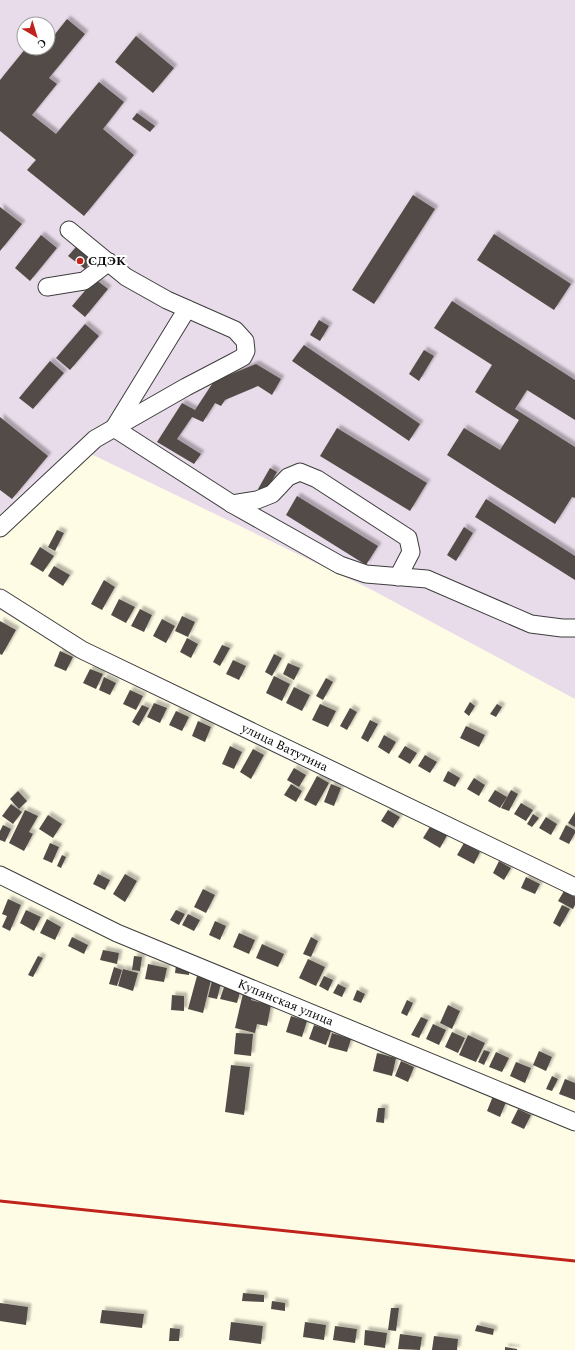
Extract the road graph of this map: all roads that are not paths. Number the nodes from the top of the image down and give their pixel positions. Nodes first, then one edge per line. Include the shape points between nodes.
1 (69, 230) dead end
2 (109, 262) junction
3 (47, 287) dead end
4 (187, 309) junction
5 (114, 428) junction
6 (232, 504) junction
7 (0, 528) edge
8 (398, 577) junction
9 (0, 598) edge
10 (575, 628) edge
11 (0, 875) edge
12 (575, 887) edge
13 (575, 1122) edge

1 - 2 street
2 - 3 street via 84,281
2 - 4 street via 126,277
4 - 5 street
4 - 5 street via 235,330 244,341 246,350 243,357
5 - 6 street
5 - 7 street via 95,439
6 - 8 street via 340,565 366,574
6 - 8 street via 257,500 272,494 288,477 300,472 317,479 408,538 411,552
8 - 10 street via 427,580 531,624
9 - 12 street, улица Ватутина via 82,650
11 - 13 street, Купянская улица via 117,933

